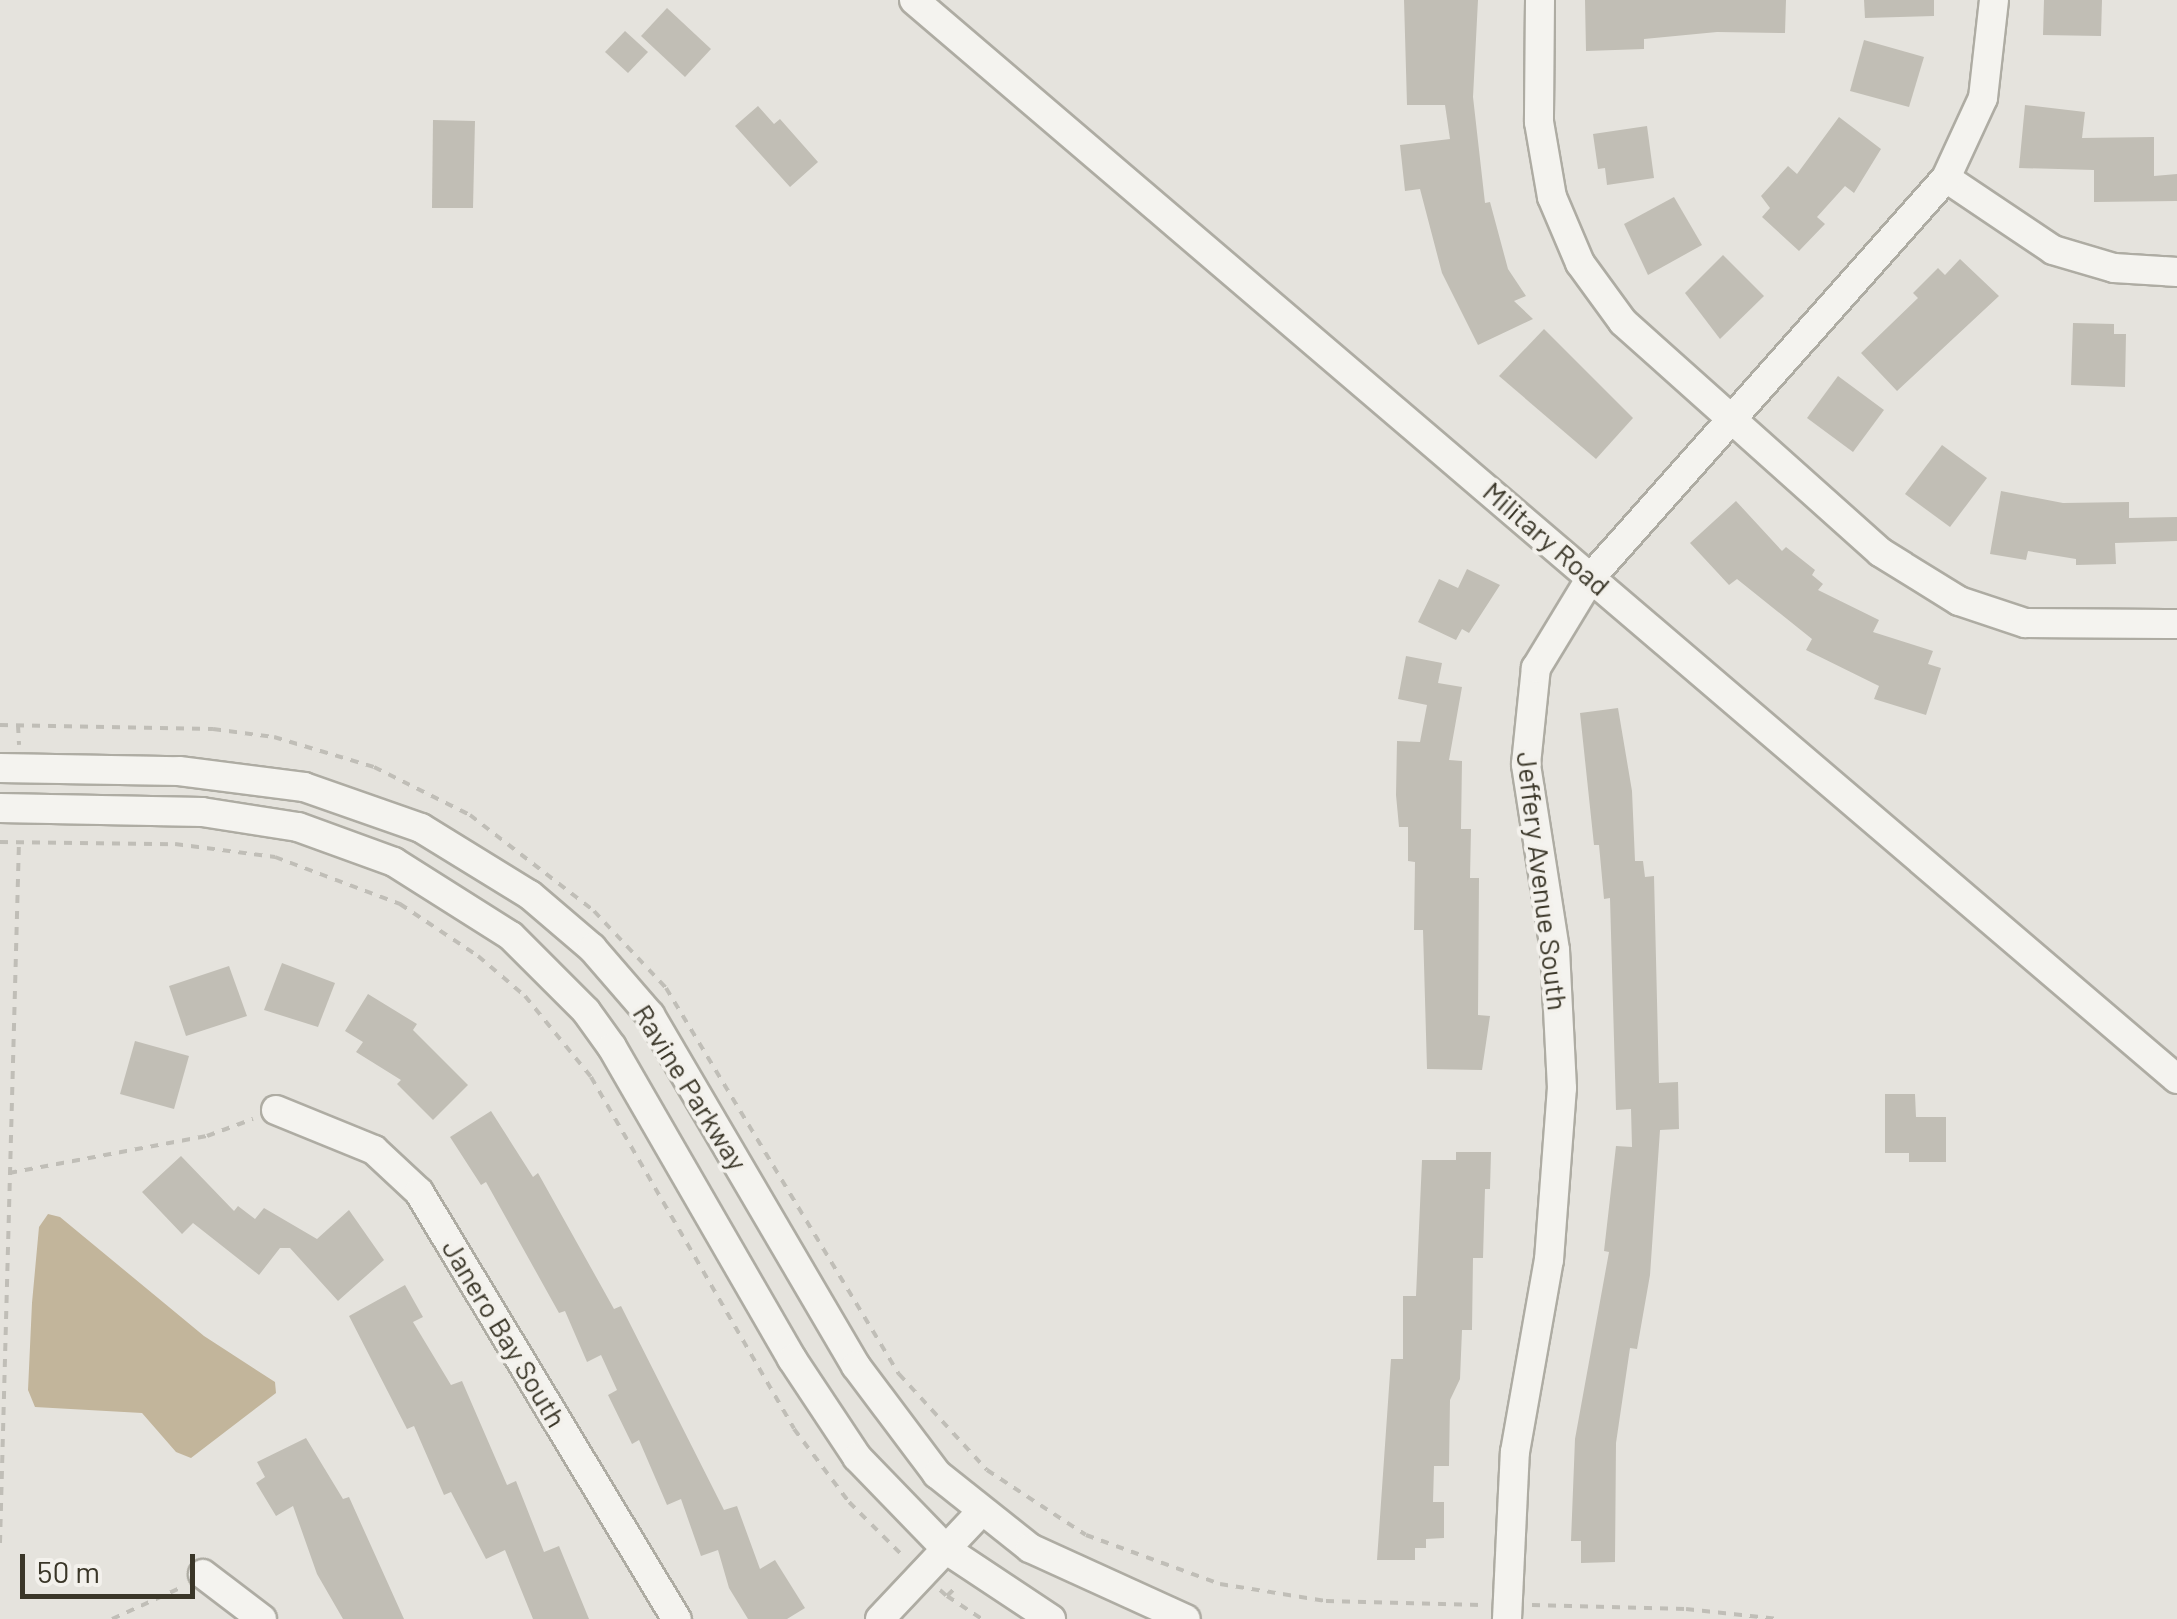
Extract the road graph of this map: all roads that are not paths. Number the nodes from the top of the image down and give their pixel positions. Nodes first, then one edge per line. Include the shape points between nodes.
1 (914, 0) edge
2 (1540, 0) edge
3 (1994, 0) edge
4 (1946, 178) junction
5 (2177, 272) edge
6 (1731, 417) junction
7 (1592, 576) junction
8 (2177, 624) edge
9 (0, 768) edge
10 (0, 808) edge
11 (2177, 1079) edge
12 (276, 1110) road end
13 (980, 1512) junction
14 (946, 1550) junction
15 (203, 1574) road end
16 (262, 1619) edge
17 (677, 1619) edge
18 (880, 1619) edge
19 (1051, 1619) edge
20 (1186, 1619) edge
21 (1507, 1619) edge

1 - 7 street, Military Road
2 - 6 street via 1541,146 1564,232 1623,322
3 - 4 street, Jeffery Avenue South via 1983,98
4 - 5 street via 2053,250 2114,268
4 - 6 street, Jeffery Avenue South
6 - 7 street, Jeffery Avenue South
6 - 8 street via 1880,552 1986,614 2025,624
7 - 11 street, Military Road
7 - 21 street, Jeffery Avenue South via 1536,668 1526,722 1526,764 1555,950 1562,1088 1549,1260 1515,1452
9 - 13 street, Ravine Parkway via 180,771 304,787 421,828 530,894 592,948 650,1015 872,1390 938,1474
10 - 14 street, Ravine Parkway via 202,812 298,827 394,862 510,936 586,1011 612,1047 830,1419 884,1490
12 - 17 street, Janero Bay South via 374,1150 419,1192
13 - 14 street
13 - 20 street, Ravine Parkway via 1077,1574
14 - 18 street
14 - 19 street, Ravine Parkway
15 - 16 street

